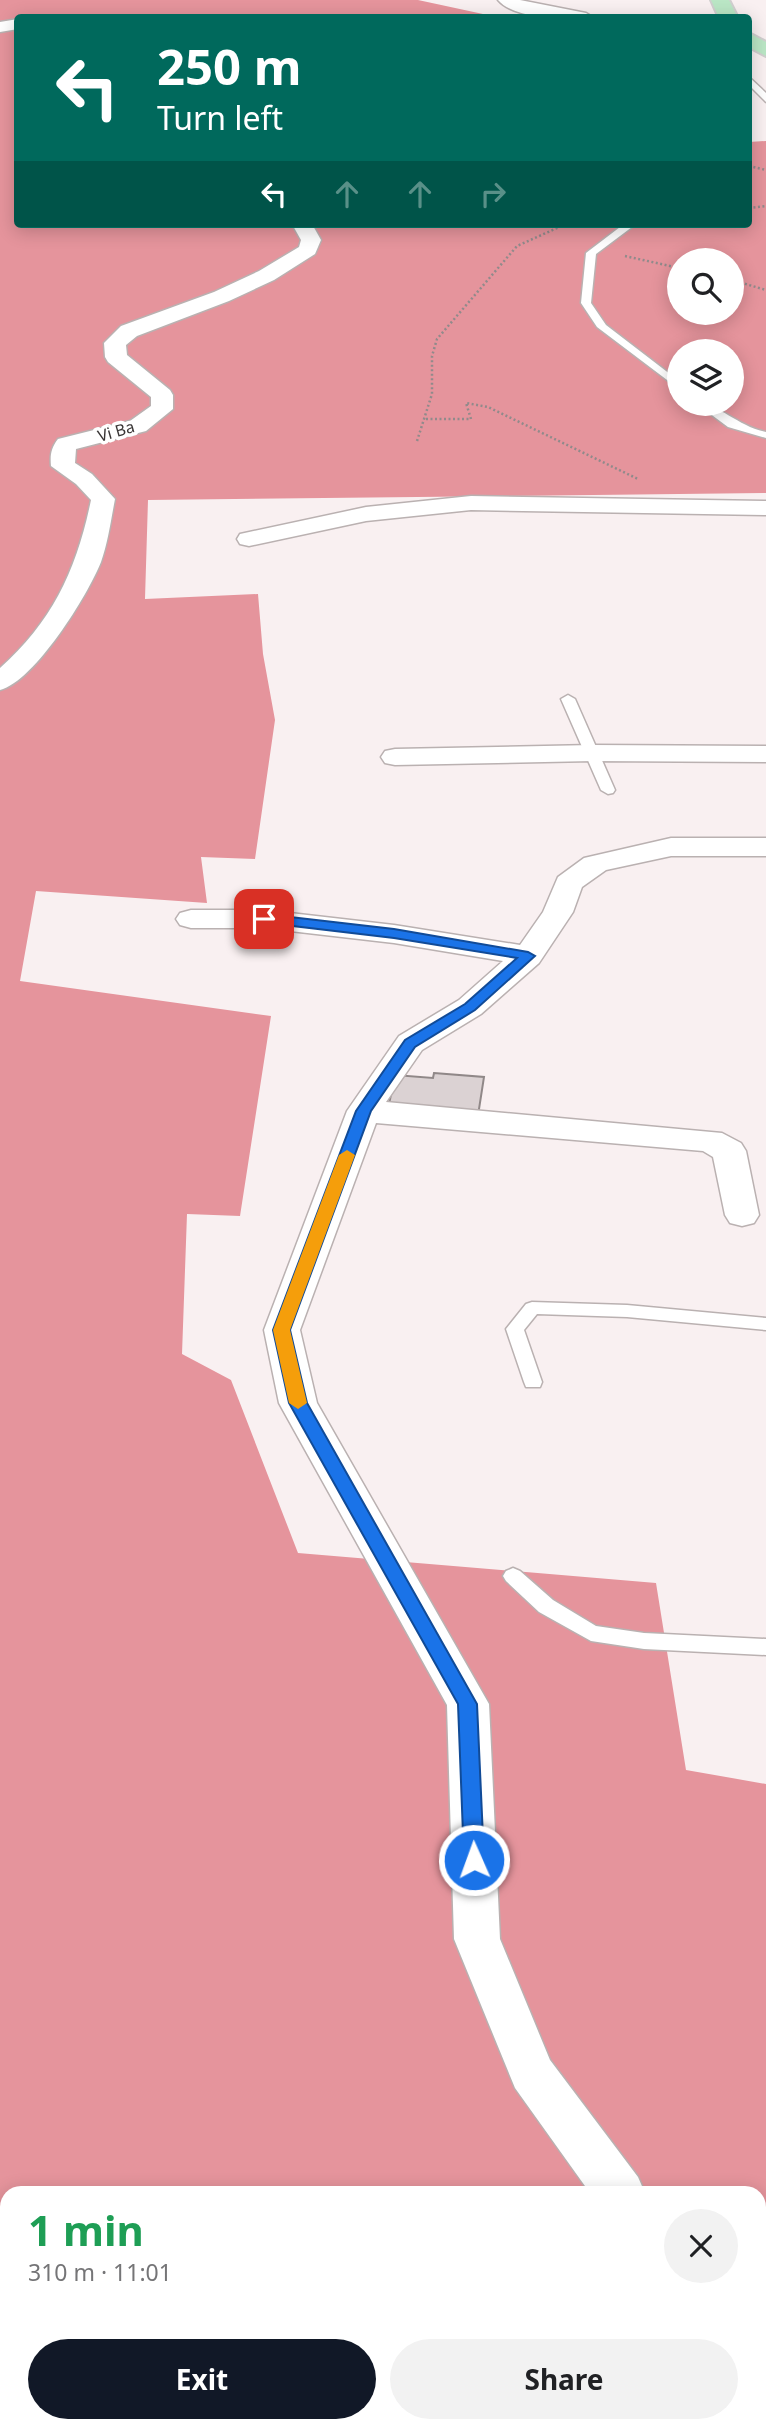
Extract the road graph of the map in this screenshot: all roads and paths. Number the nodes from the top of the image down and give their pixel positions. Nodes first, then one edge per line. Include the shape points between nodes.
1 (506, 0) edge
2 (561, 14) edge
3 (752, 84) edge
4 (763, 101) edge
5 (304, 228) edge
6 (557, 228) edge
7 (626, 228) edge
8 (592, 253) junction
9 (667, 265) edge
10 (744, 283) edge
11 (766, 289) edge
12 (667, 377) edge
13 (718, 416) edge
14 (426, 419) junction
15 (766, 435) edge
16 (417, 441) dead end
17 (646, 483) dead end
18 (766, 508) edge
19 (249, 538) dead end
20 (0, 682) edge
21 (568, 699) dead end
22 (593, 753) junction
23 (766, 754) edge
24 (395, 757) dead end
25 (608, 790) dead end
26 (766, 847) edge
27 (191, 919) dead end
28 (528, 956) junction
29 (363, 1111) junction
30 (742, 1215) dead end
31 (766, 1324) edge
32 (533, 1382) dead end
33 (513, 1576) dead end
34 (766, 1647) edge
35 (615, 2186) edge

1 - 2 street
3 - 4 lane
5 - 20 street, Vi Ba via 310,240 308,250 290,264 129,331 116,343 116,357 162,395 162,409 138,426 66,444 63,466 103,499 88,562 25,661
6 - 14 path via 517,246 437,339 430,350 433,383
7 - 8 lane
8 - 9 path
8 - 12 lane via 586,303 602,327
10 - 11 path
13 - 15 lane via 744,432
14 - 16 path
14 - 17 path via 471,419 466,403 488,407
18 - 19 street via 471,503 366,514
21 - 22 lane
22 - 23 street
22 - 24 street
22 - 25 lane
26 - 28 street via 671,847 595,864 569,883 558,912
27 - 28 street via 264,919
28 - 29 street via 470,1007 410,1043
29 - 30 street via 710,1141 729,1151
29 - 35 street via 282,1330 298,1403 468,1704 477,1938 533,2073
31 - 32 lane via 532,1308 515,1329
33 - 34 lane via 546,1606 591,1633

